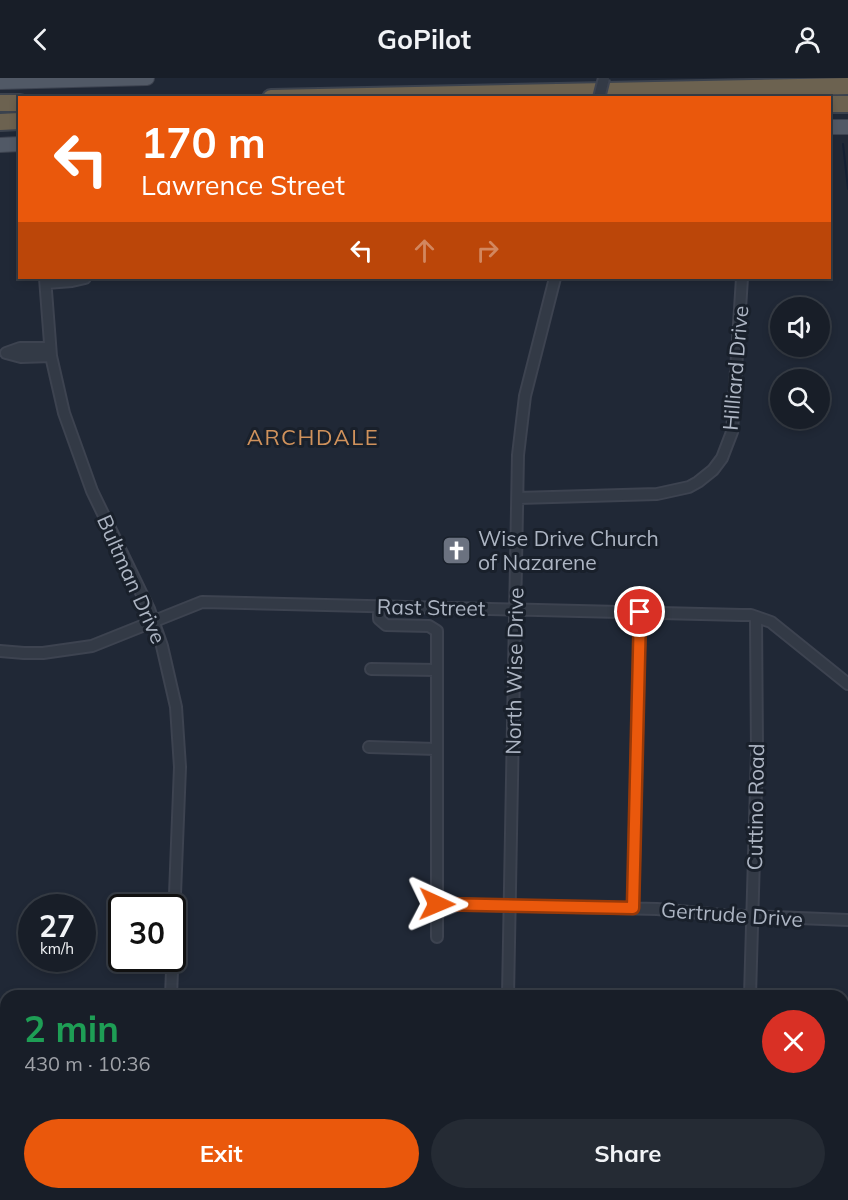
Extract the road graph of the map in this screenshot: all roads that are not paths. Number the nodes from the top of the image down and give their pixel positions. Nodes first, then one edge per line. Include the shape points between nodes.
1 (147, 78) edge
2 (604, 78) edge
3 (27, 80) edge
4 (0, 82) edge
5 (848, 86) edge
6 (367, 96) edge
7 (600, 96) edge
8 (0, 103) edge
9 (18, 103) edge
10 (848, 104) edge
11 (831, 105) edge
12 (18, 121) edge
13 (0, 122) edge
14 (831, 127) edge
15 (848, 127) edge
16 (18, 144) edge
17 (0, 145) edge
18 (81, 279) edge
19 (555, 279) edge
20 (742, 279) edge
21 (45, 280) edge
22 (51, 352) junction
23 (3, 353) edge
24 (518, 498) junction
25 (379, 605) junction
26 (515, 608) junction
27 (640, 612) junction
28 (756, 617) junction
29 (153, 621) junction
30 (0, 651) edge
31 (371, 669) dead end
32 (437, 670) junction
33 (848, 684) edge
34 (369, 747) dead end
35 (436, 749) junction
36 (437, 904) junction
37 (509, 905) junction
38 (633, 908) junction
39 (752, 917) junction
40 (848, 920) edge
41 (437, 937) dead end
42 (171, 990) edge
43 (508, 990) edge
44 (750, 990) edge

1 - 3 main road
2 - 7 street, bridge
3 - 4 main road
5 - 6 highway
8 - 9 highway
10 - 11 highway
12 - 13 highway
14 - 15 main road
16 - 17 main road
18 - 21 street
19 - 24 street, North Wise Drive via 525,396
20 - 24 street, Hilliard Drive via 732,432 713,470 689,487 657,494
21 - 22 street, Bultman Drive
22 - 23 street via 21,357
22 - 29 street, Bultman Drive via 63,413 82,466
24 - 26 street, North Wise Drive
25 - 26 street, Rast Street
25 - 29 street, Rast Street via 202,602
25 - 32 street via 379,619 386,625 435,628
26 - 27 street, Rast Street
26 - 37 street, North Wise Drive
27 - 28 street, Rast Street
27 - 38 street
28 - 33 street, Rast Street via 778,627
28 - 39 street, Cuttino Road
29 - 30 street, Rast Street via 78,649
29 - 42 street, Bultman Drive via 176,707 180,765
31 - 32 street
32 - 35 street
34 - 35 street
35 - 36 street
36 - 37 street, Gertrude Drive
36 - 41 street
37 - 38 street, Gertrude Drive
37 - 43 street, North Wise Drive
38 - 39 street, Gertrude Drive
39 - 40 street, Gertrude Drive
39 - 44 street, Cuttino Road

